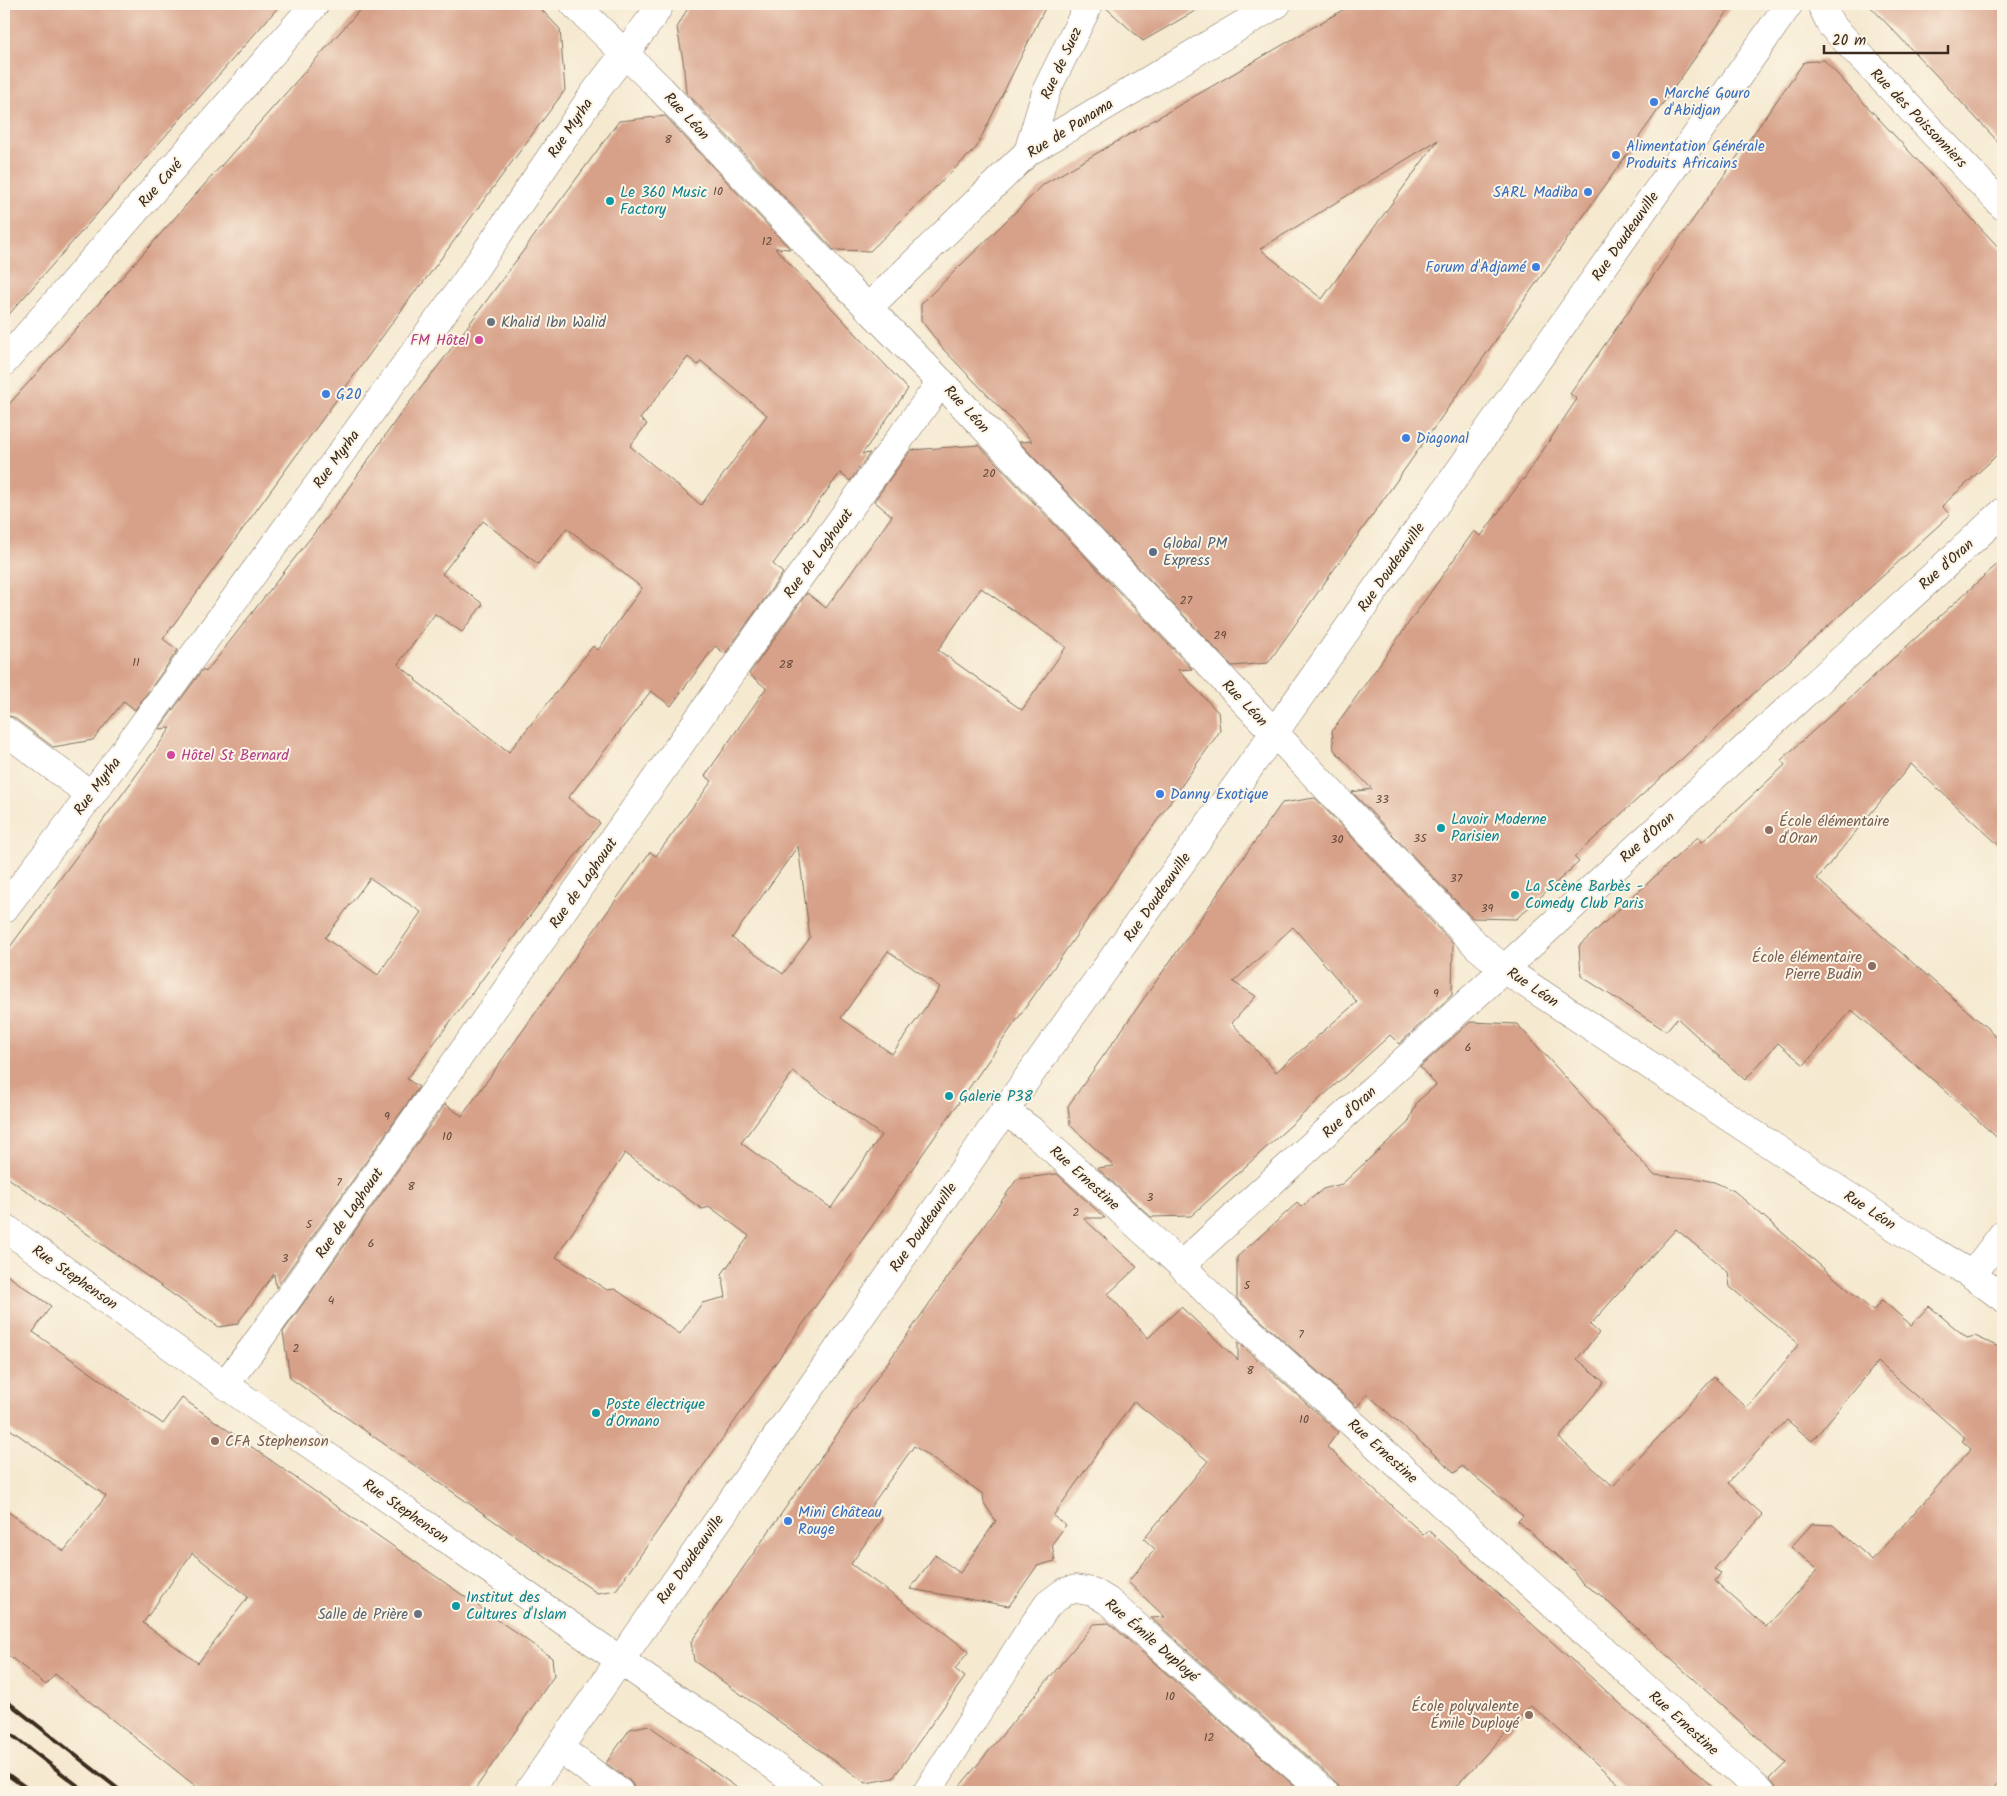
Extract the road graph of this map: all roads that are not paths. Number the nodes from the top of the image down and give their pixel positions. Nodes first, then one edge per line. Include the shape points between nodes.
1 (315, 4) edge
2 (574, 4) edge
3 (660, 4) edge
4 (1090, 4) edge
5 (1277, 4) edge
6 (1789, 4) edge
7 (1820, 4) edge
8 (624, 54) junction
9 (1028, 152) junction
10 (2003, 206) edge
11 (868, 308) junction
12 (4, 362) edge
13 (941, 382) junction
14 (2003, 512) edge
15 (4, 730) edge
16 (1274, 733) junction
17 (91, 795) junction
18 (4, 909) edge
19 (1504, 969) junction
20 (1005, 1111) junction
21 (4, 1227) edge
22 (2003, 1234) edge
23 (1181, 1265) junction
24 (1972, 1276) junction
25 (2003, 1298) edge
26 (225, 1384) junction
27 (620, 1660) junction
28 (559, 1748) junction
29 (528, 1792) edge
30 (619, 1792) edge
31 (810, 1792) edge
32 (927, 1792) edge
33 (1324, 1792) edge
34 (1761, 1792) edge

1 - 12 street, Rue Cavé
2 - 8 street, Rue Léon
3 - 8 street, Rue Myrha
4 - 9 street, Rue de Suez via 1047,89
5 - 9 street, Rue de Panama
6 - 16 street, Rue Doudeauville
7 - 10 street, Rue des Poissonniers via 1831,25
8 - 11 street, Rue Léon
8 - 17 street, Rue Myrha via 594,92 465,283
9 - 11 street, Rue de Panama
11 - 13 street, Rue Léon
13 - 16 street, Rue Léon
13 - 26 street, Rue de Laghouat
14 - 19 street, Rue d'Oran
15 - 17 street
16 - 19 street, Rue Léon via 1477,946
16 - 20 street, Rue Doudeauville
17 - 18 street, Rue Myrha
19 - 23 street, Rue d'Oran
19 - 24 street, Rue Léon
20 - 23 street, Rue Ernestine via 1035,1133
20 - 27 street, Rue Doudeauville
21 - 26 street, Rue Stephenson
22 - 24 street
23 - 34 street, Rue Ernestine via 1212,1297
24 - 25 street, Rue Léon
26 - 27 street, Rue Stephenson
27 - 28 street, Rue Doudeauville
27 - 31 street, Rue Stephenson
28 - 29 street, Rue Doudeauville
28 - 30 street
32 - 33 street, Rue Émile Duployé via 1048,1604 1064,1592 1076,1589 1093,1592 1108,1601

